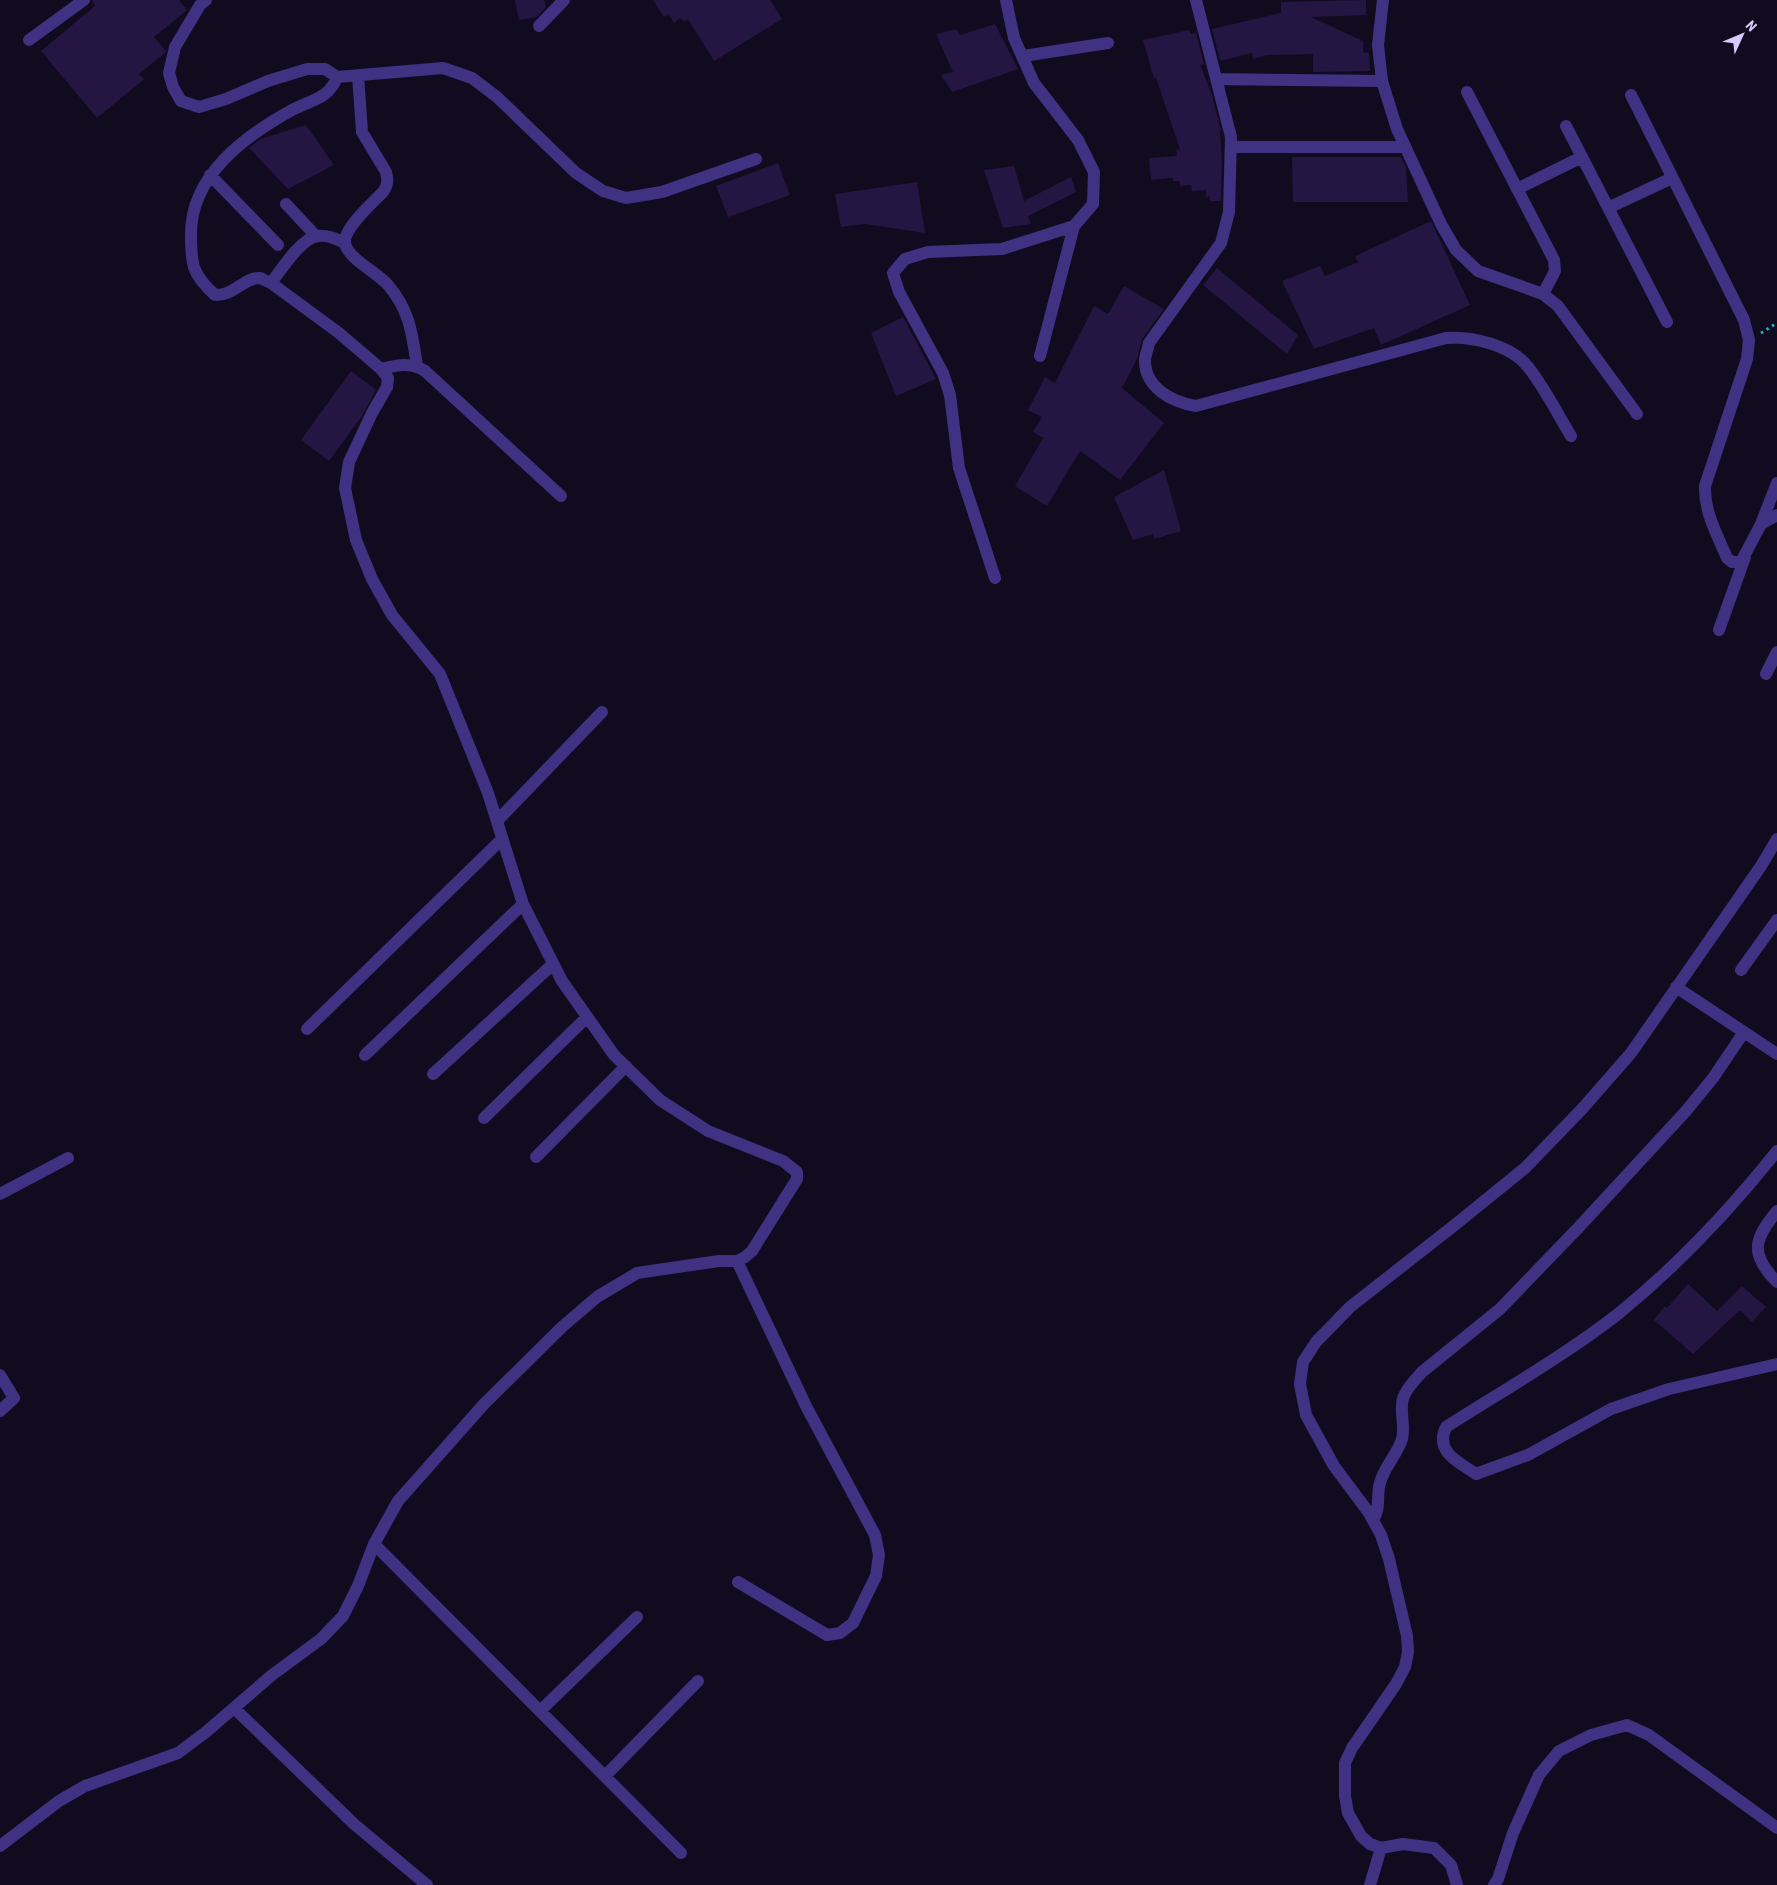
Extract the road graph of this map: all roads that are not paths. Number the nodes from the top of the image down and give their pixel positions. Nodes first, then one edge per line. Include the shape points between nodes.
1 (84, 0) edge
2 (206, 0) edge
3 (564, 0) edge
4 (1006, 0) edge
5 (1196, 0) edge
6 (1383, 0) edge
7 (539, 26) dead end
8 (29, 40) dead end
9 (1108, 43) dead end
10 (1023, 56) junction
11 (358, 75) junction
12 (337, 77) junction
13 (1216, 79) junction
14 (1382, 81) junction
15 (1467, 92) dead end
16 (1631, 95) dead end
17 (1566, 126) dead end
18 (1231, 147) junction
19 (1406, 147) junction
20 (1582, 157) junction
21 (756, 159) dead end
22 (210, 176) junction
23 (1672, 178) junction
24 (1517, 189) junction
25 (286, 204) dead end
26 (1608, 208) junction
27 (1074, 226) junction
28 (316, 236) junction
29 (345, 243) junction
30 (278, 245) dead end
31 (271, 283) junction
32 (1543, 294) junction
33 (1667, 322) dead end
34 (1040, 356) dead end
35 (417, 366) junction
36 (381, 369) junction
37 (1637, 414) dead end
38 (1571, 436) dead end
39 (1777, 483) edge
40 (561, 496) dead end
41 (1777, 515) edge
42 (1761, 524) junction
43 (1745, 557) junction
44 (995, 578) dead end
45 (1719, 630) dead end
46 (1777, 652) edge
47 (1766, 674) dead end
48 (602, 712) dead end
49 (497, 821) junction
50 (502, 839) junction
51 (1777, 839) edge
52 (523, 904) junction
53 (1777, 920) edge
54 (553, 964) junction
55 (1741, 970) dead end
56 (1676, 987) junction
57 (587, 1017) junction
58 (307, 1029) dead end
59 (1744, 1032) junction
60 (1777, 1054) edge
61 (365, 1055) dead end
62 (626, 1066) junction
63 (433, 1074) dead end
64 (484, 1118) dead end
65 (1777, 1151) edge
66 (536, 1157) dead end
67 (68, 1158) dead end
68 (0, 1194) edge
69 (1777, 1211) edge
70 (737, 1261) junction
71 (1777, 1282) edge
72 (1777, 1364) edge
73 (0, 1375) edge
74 (0, 1411) edge
75 (1373, 1520) junction
76 (374, 1544) junction
77 (738, 1582) dead end
78 (638, 1617) dead end
79 (698, 1681) dead end
80 (234, 1708) junction
81 (540, 1711) junction
82 (605, 1776) junction
83 (1777, 1828) edge
84 (0, 1846) edge
85 (1381, 1848) junction
86 (681, 1853) dead end
87 (427, 1885) edge
88 (1370, 1885) edge
89 (1457, 1885) edge
90 (1494, 1885) edge

1 - 8 street
2 - 12 street via 174,47 170,73 181,101 199,107 306,68 325,70
3 - 7 street
4 - 10 street via 1014,38
5 - 13 street
6 - 14 street via 1378,45
9 - 10 street
10 - 27 street via 1034,83 1078,140 1094,172 1093,204
11 - 12 street
11 - 21 street via 443,68 472,78 497,96 576,173 602,191 626,198 662,192
11 - 29 street via 362,132 388,179 383,192 347,231
12 - 22 street via 326,94 263,128 235,149
13 - 14 street
13 - 18 street
14 - 19 street
15 - 24 street
16 - 23 street
17 - 20 street
18 - 19 street
18 - 38 street via 1230,212 1221,243 1149,343 1145,359 1147,374 1154,387 1184,404 1196,406 1446,338 1464,337 1504,349 1527,365
19 - 32 street via 1456,250 1478,270
20 - 24 street
20 - 26 street
22 - 30 street
22 - 31 street via 197,200 191,228 191,250 201,282 215,296 224,296 250,280 260,278
23 - 26 street
23 - 43 street via 1744,320 1749,340 1747,359 1704,486 1707,512 1727,558 1737,563
24 - 32 street via 1554,260 1556,271
25 - 28 street
26 - 33 street
27 - 34 street
27 - 44 street via 1002,249 928,252 905,258 894,273 899,292 943,373 950,395 959,468
28 - 29 street
28 - 31 street via 303,244
29 - 35 street via 351,254 388,283 406,310
31 - 36 street
32 - 37 street via 1558,306
35 - 36 street via 405,364
35 - 40 street
36 - 49 street via 388,378 387,387 349,462 345,488 356,540 392,615 440,674
39 - 42 street
41 - 42 street
42 - 43 street
43 - 45 street
46 - 47 street
48 - 49 street
49 - 50 street
50 - 52 street
50 - 58 street
51 - 56 street
52 - 54 street
52 - 61 street
53 - 55 street
54 - 57 street
54 - 63 street
56 - 59 street
56 - 75 street via 1631,1053 1547,1146 1525,1168 1350,1307 1316,1342 1303,1362 1300,1384 1306,1415 1334,1466
57 - 62 street via 614,1055
57 - 64 street
59 - 60 street
59 - 75 street via 1686,1111 1579,1227 1500,1309 1422,1372 1411,1385 1401,1403 1402,1438 1384,1471
62 - 66 street
62 - 70 street via 660,1100 708,1131 783,1161 797,1172 795,1184 752,1251
65 - 72 street via 1741,1196 1618,1314 1446,1426 1442,1435 1443,1446 1476,1474 1528,1455 1611,1409 1669,1389
67 - 68 street
69 - 71 street via 1760,1234 1758,1251 1763,1266
70 - 76 street via 638,1273 597,1297 484,1404 398,1500
70 - 77 street via 807,1408 874,1535 879,1555 876,1576 853,1623 840,1633 828,1635
73 - 74 street via 14,1398
75 - 85 street via 1389,1559 1408,1652 1396,1684 1352,1748 1345,1764 1345,1796 1348,1813 1361,1836
76 - 80 street via 343,1616 321,1639
76 - 81 street
78 - 81 street
79 - 82 street
80 - 84 street via 178,1753 85,1786 59,1801
80 - 87 street via 354,1824
81 - 82 street
82 - 86 street
83 - 90 street via 1649,1735 1627,1725 1591,1735 1559,1751 1539,1775 1512,1833
85 - 88 street
85 - 89 street via 1403,1844 1434,1848 1451,1865

